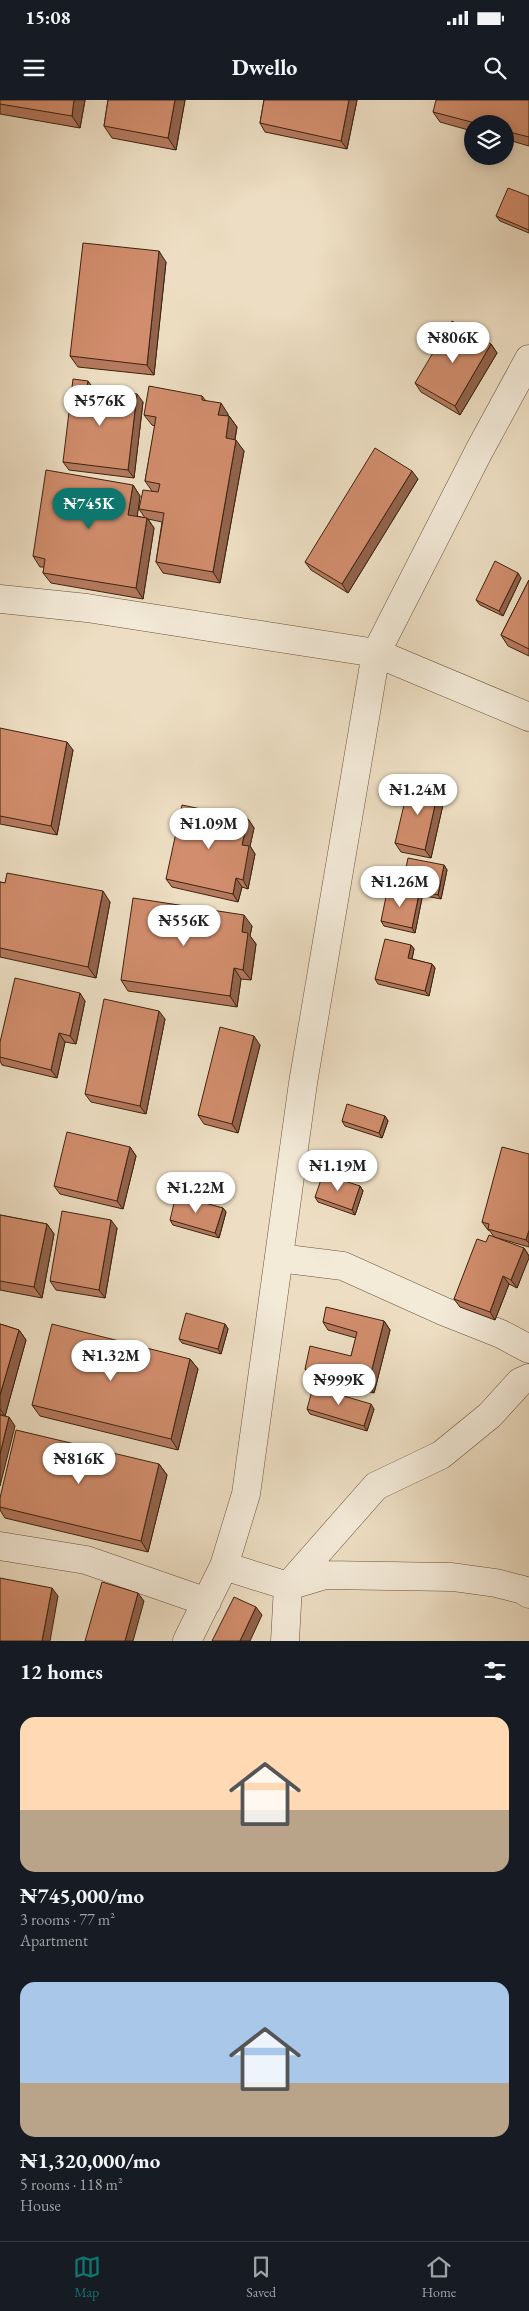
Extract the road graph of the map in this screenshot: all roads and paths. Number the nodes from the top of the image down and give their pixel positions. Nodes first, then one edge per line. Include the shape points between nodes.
1 (529, 359) edge
2 (0, 599) edge
3 (376, 653) junction
4 (529, 717) edge
5 (279, 1258) junction
6 (529, 1349) edge
7 (529, 1378) edge
8 (0, 1546) edge
9 (224, 1566) junction
10 (288, 1586) junction
11 (529, 1594) edge
12 (207, 1602) junction
13 (186, 1641) edge
14 (285, 1641) edge

1 - 3 street
2 - 3 street via 87,608
3 - 4 street
3 - 5 street via 303,1083
5 - 6 street via 343,1266
5 - 9 street via 246,1494
7 - 10 street via 520,1382 490,1415 441,1455 376,1486
8 - 12 street via 86,1560
9 - 10 street
9 - 12 street
10 - 11 street via 326,1575 452,1577 496,1583
10 - 14 street
12 - 13 street

